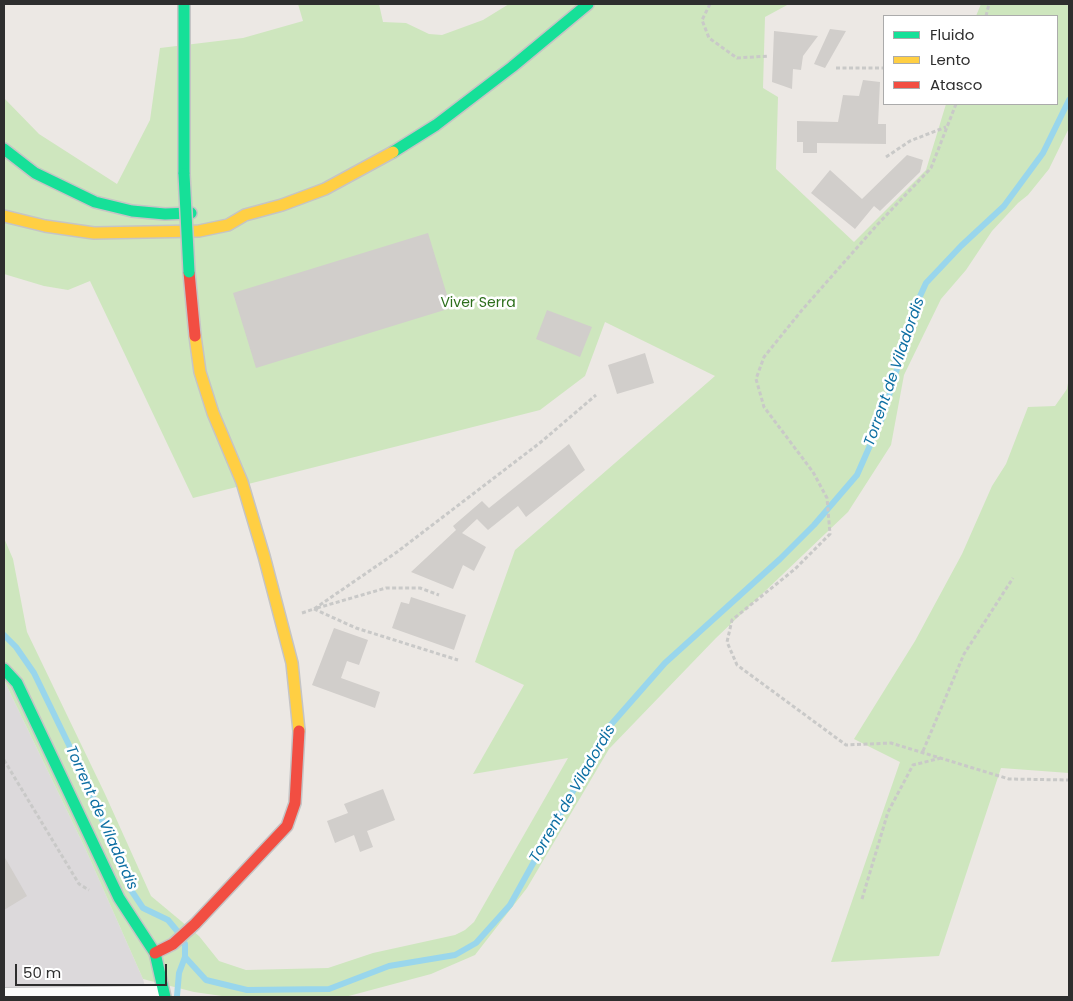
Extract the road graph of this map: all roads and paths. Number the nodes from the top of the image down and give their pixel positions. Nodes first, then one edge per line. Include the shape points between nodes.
1 (184, 4) edge
2 (588, 4) edge
3 (710, 4) edge
4 (769, 56) dead end
5 (836, 68) dead end
6 (883, 68) edge
7 (956, 105) edge
8 (947, 126) junction
9 (4, 149) edge
10 (886, 157) dead end
11 (227, 211) dead end
12 (201, 212) dead end
13 (245, 215) junction
14 (4, 216) edge
15 (596, 395) dead end
16 (1013, 578) dead end
17 (439, 596) dead end
18 (314, 609) junction
19 (280, 622) junction
20 (458, 660) dead end
21 (4, 669) edge
22 (922, 751) junction
23 (942, 758) junction
24 (4, 760) edge
25 (1069, 780) edge
26 (92, 891) dead end
27 (862, 899) dead end
28 (155, 953) junction
29 (4, 994) edge
30 (164, 994) edge

1 - 19 main road, bridge via 184,174 189,289 200,372 242,482
2 - 13 main road via 436,125 380,160 324,189
3 - 4 path via 702,20 709,38 737,58
5 - 6 path
7 - 8 path
8 - 10 path via 910,141
8 - 22 path via 931,168 808,302 764,357 756,379 764,408 812,472 827,498 830,534 795,569 732,620 727,642 737,665 846,745 891,743
9 - 12 main road via 35,173 95,202 132,211
11 - 13 main road
13 - 14 main road via 228,224 199,231 124,233 65,229
15 - 18 path via 542,442 397,552
16 - 22 path via 964,654
17 - 18 path via 420,588 386,588
18 - 19 path
18 - 20 path via 356,628
19 - 28 main road via 292,663 300,739 295,803 287,826 195,924 173,944
21 - 28 main road via 17,683 119,898
22 - 23 path
23 - 25 path via 1009,779
23 - 27 path via 913,765 888,812
24 - 26 path via 80,884
28 - 30 main road
29 - 30 lane

